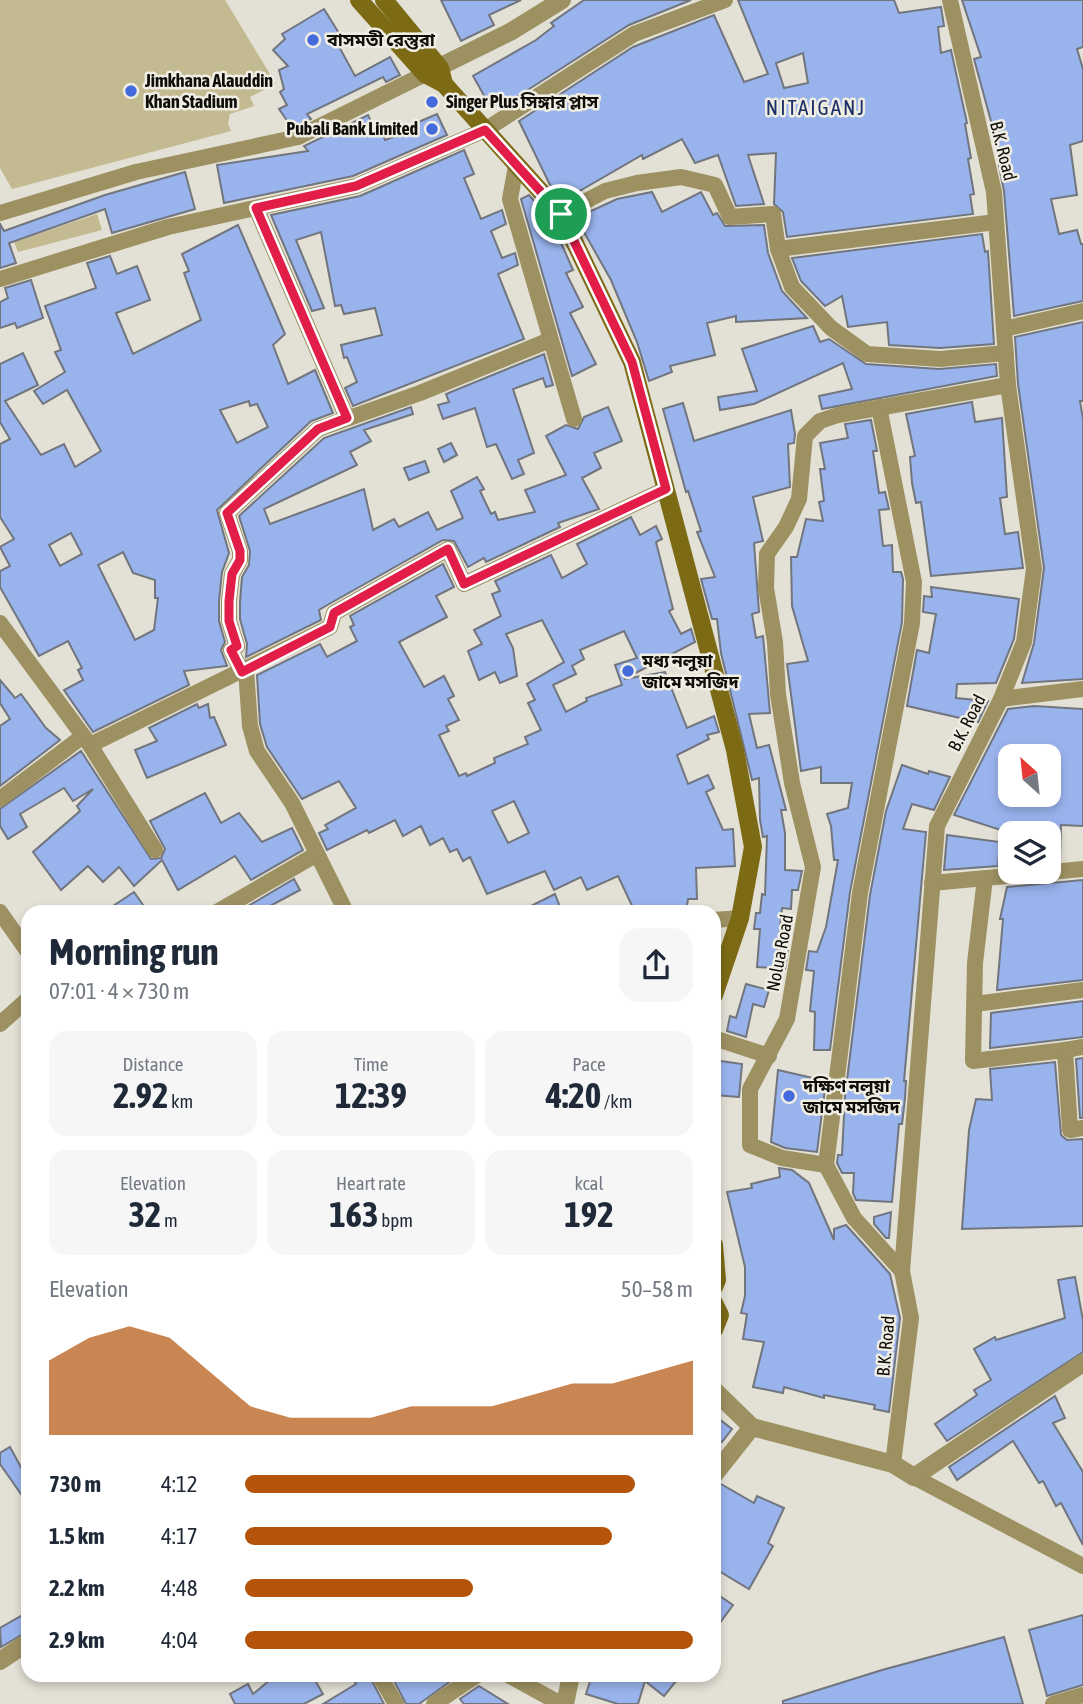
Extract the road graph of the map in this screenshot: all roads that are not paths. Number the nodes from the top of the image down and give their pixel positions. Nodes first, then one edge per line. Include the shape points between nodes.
1 (359, 0) edge
2 (384, 0) edge
3 (562, 0) edge
4 (724, 0) edge
5 (950, 0) edge
6 (436, 75) junction
7 (485, 130) junction
8 (516, 166) junction
9 (256, 208) junction
10 (0, 213) edge
11 (561, 214) junction
12 (996, 222) junction
13 (778, 249) junction
14 (0, 279) edge
15 (1083, 311) edge
16 (1004, 329) junction
17 (550, 340) junction
18 (1006, 353) junction
19 (1008, 385) junction
20 (879, 407) junction
21 (347, 418) junction
22 (574, 419) dead end
23 (666, 489) junction
24 (0, 623) edge
25 (244, 671) junction
26 (1083, 690) edge
27 (1001, 699) junction
28 (87, 741) junction
29 (0, 799) edge
30 (155, 850) dead end
31 (317, 854) junction
32 (1083, 869) edge
33 (985, 878) junction
34 (932, 883) junction
35 (229, 905) edge
36 (342, 905) edge
37 (0, 912) edge
38 (740, 918) junction
39 (721, 919) edge
40 (21, 943) edge
41 (721, 974) edge
42 (1083, 990) edge
43 (975, 1004) junction
44 (21, 1005) edge
45 (0, 1024) edge
46 (721, 1040) edge
47 (1083, 1047) edge
48 (1065, 1050) junction
49 (769, 1056) junction
50 (1083, 1128) edge
51 (826, 1165) junction
52 (902, 1270) junction
53 (1083, 1363) edge
54 (721, 1397) edge
55 (751, 1427) junction
56 (893, 1464) junction
57 (721, 1466) edge
58 (914, 1478) junction
59 (1083, 1566) edge
60 (21, 1647) edge
61 (0, 1661) edge
62 (383, 1682) edge
63 (467, 1682) edge
64 (521, 1682) edge
65 (569, 1682) edge
66 (1083, 1695) edge
67 (397, 1704) edge
68 (434, 1704) edge
69 (563, 1704) edge
70 (1053, 1704) edge

1 - 6 main road
2 - 6 main road
3 - 6 street
4 - 7 street via 634,34
5 - 12 street, B.K. Road via 994,192
6 - 7 main road
6 - 10 street via 298,137 136,172
7 - 8 main road
7 - 9 street via 356,186
8 - 11 main road
8 - 17 street via 510,200
9 - 14 street via 168,227
9 - 21 street
11 - 13 street via 605,191 681,177 715,185 730,217 773,214
11 - 23 main road via 632,362
12 - 13 street
12 - 16 street, B.K. Road
13 - 18 street via 792,287 831,328 867,354 940,359
15 - 16 street
16 - 18 street, B.K. Road
17 - 21 street
17 - 22 street
18 - 19 street, B.K. Road
19 - 20 street
19 - 27 street, B.K. Road via 1034,569 1024,642
20 - 49 street, Nolua Road via 820,421 805,436 799,499 767,554 766,588 778,694 792,783 813,867 787,1018
20 - 51 street via 914,582 912,623 860,893
21 - 25 street via 318,429 227,513 240,551 232,574 229,621 237,646 231,650
23 - 25 street via 464,584 448,549 334,613 330,627
23 - 38 main road via 735,750 753,847
24 - 28 street
25 - 28 street
25 - 31 street via 257,751 292,803
26 - 27 street
27 - 34 street, B.K. Road via 937,826
28 - 29 street
28 - 30 street
31 - 35 street
31 - 36 street
32 - 33 street
33 - 34 street
33 - 43 street
34 - 52 street, B.K. Road
37 - 40 street
38 - 39 street
38 - 41 main road
42 - 43 street
43 - 48 street via 974,1061
44 - 45 street
46 - 49 street
47 - 48 street
48 - 50 street via 1070,1130
49 - 51 street, Nolua Road via 750,1089 750,1145
51 - 52 street via 854,1218
52 - 56 street, B.K. Road via 911,1318
53 - 58 street
54 - 55 street
55 - 56 street
55 - 57 street
56 - 58 street
58 - 59 street
60 - 61 street
62 - 67 street
63 - 68 street
64 - 69 street
65 - 69 street
66 - 70 street

